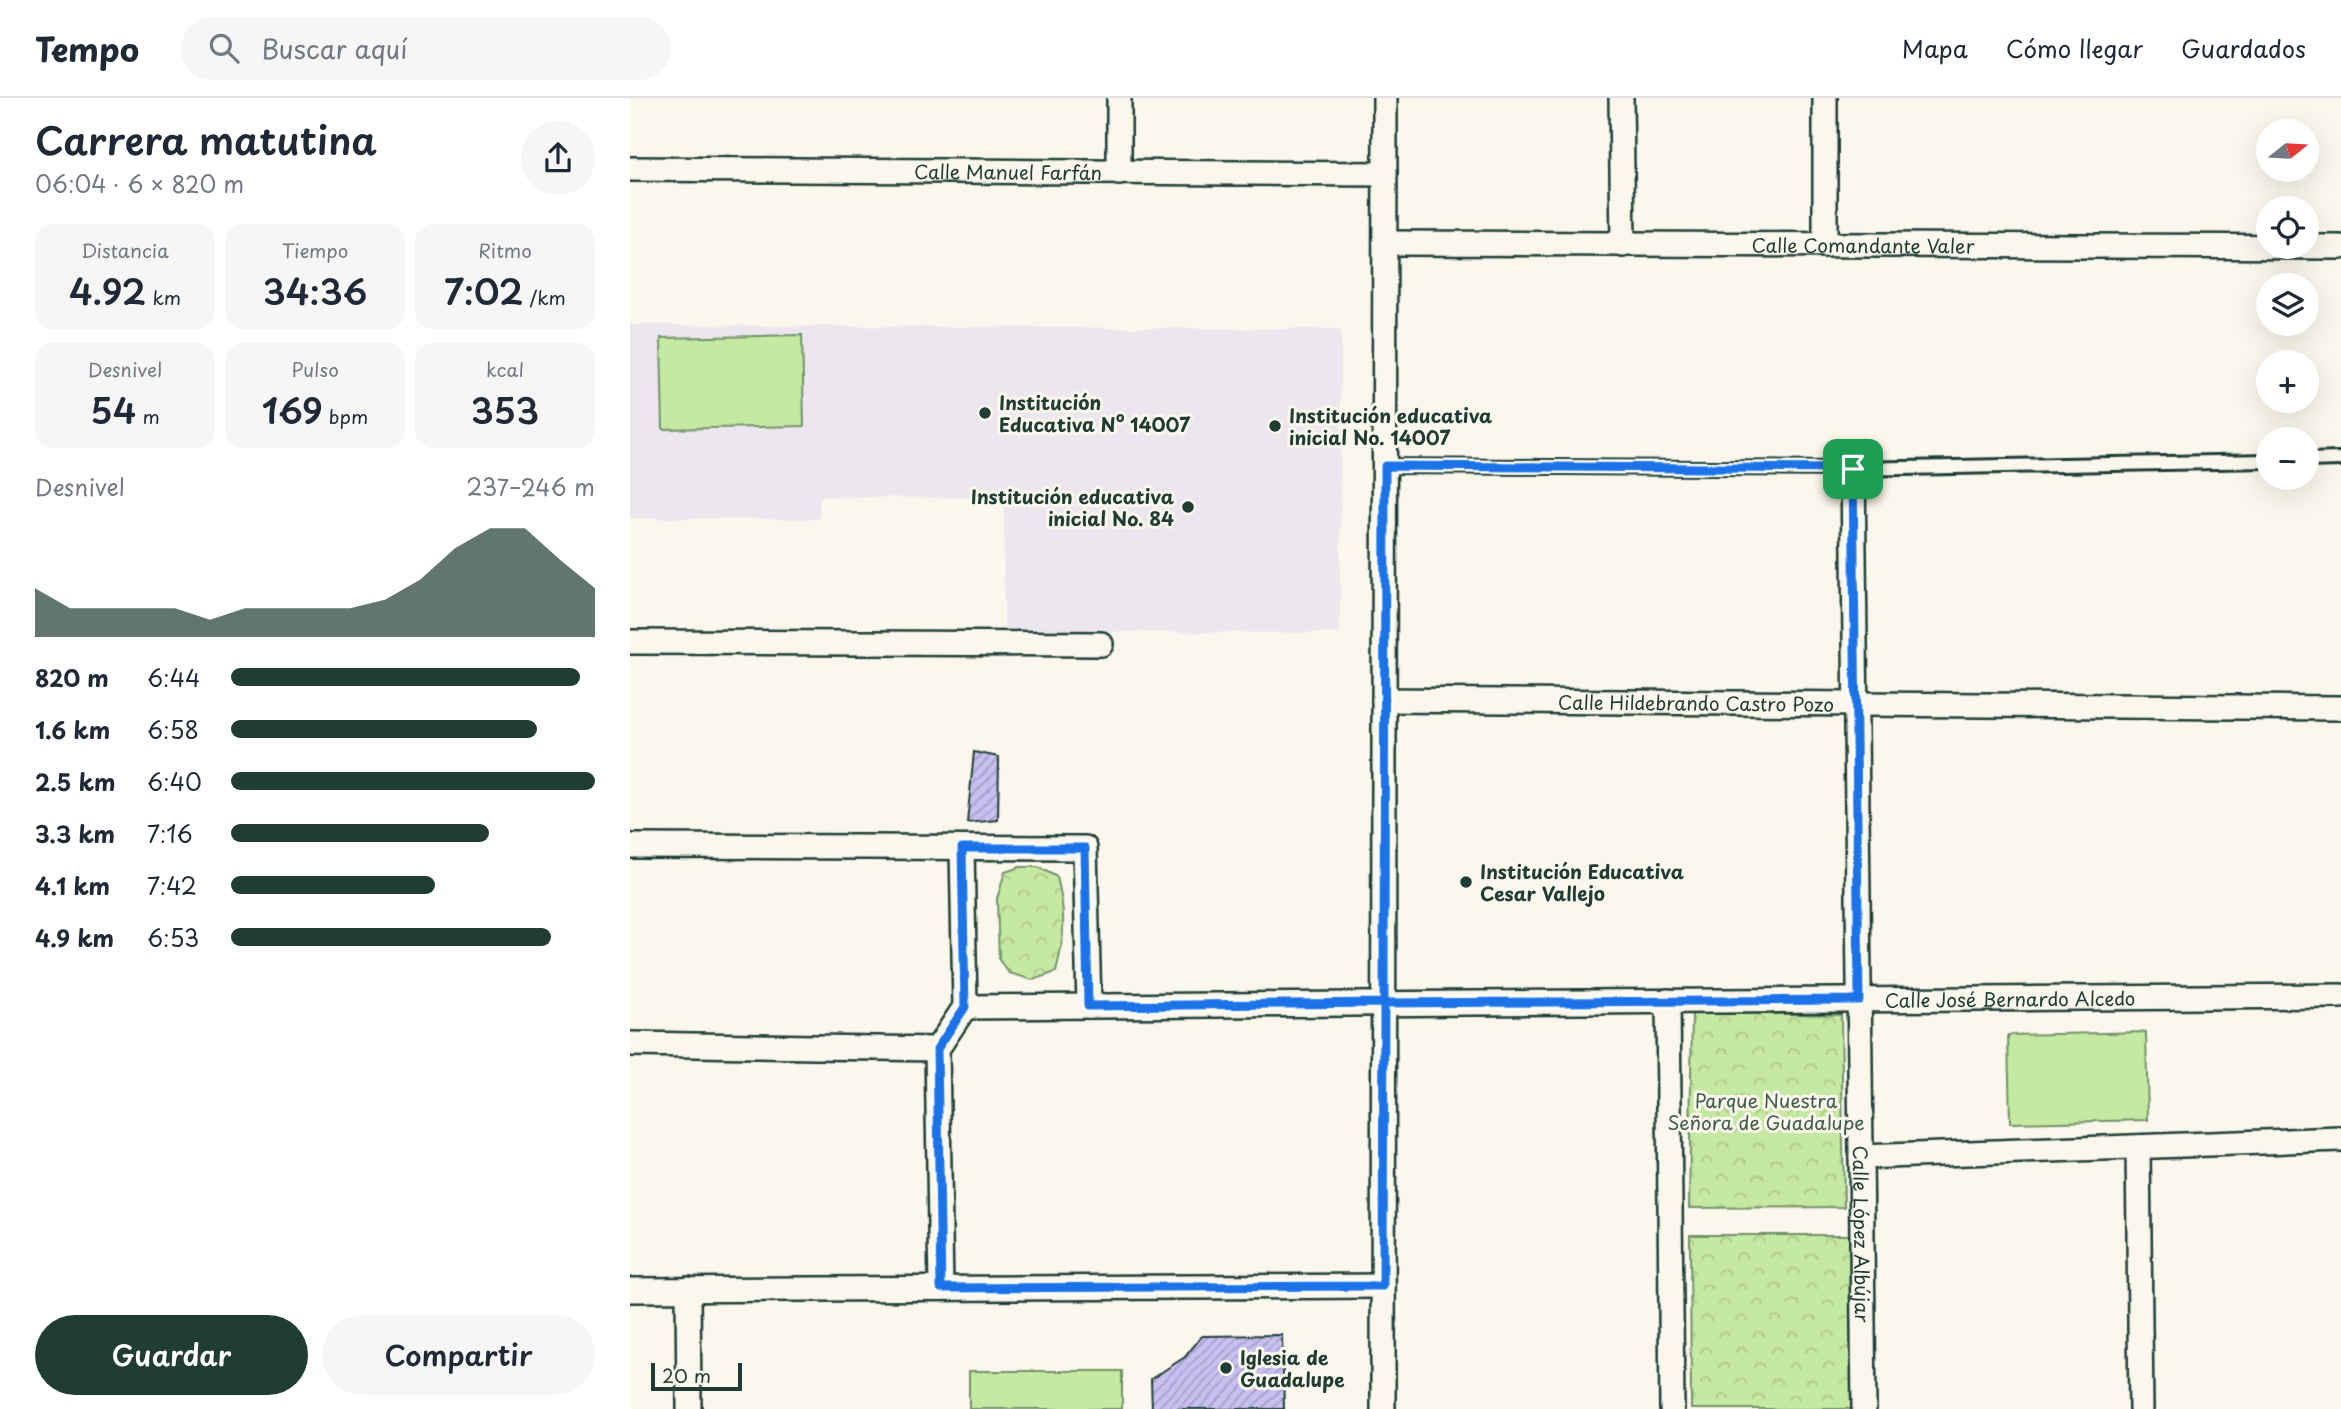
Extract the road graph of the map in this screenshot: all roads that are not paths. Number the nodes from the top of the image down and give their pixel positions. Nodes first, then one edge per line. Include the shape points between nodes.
1 (1119, 98) edge
2 (1385, 98) edge
3 (1621, 98) edge
4 (1825, 98) edge
5 (630, 169) edge
6 (1119, 173) junction
7 (1385, 174) junction
8 (1385, 243) junction
9 (1623, 244) junction
10 (1825, 245) junction
11 (2341, 247) edge
12 (2341, 459) edge
13 (2319, 460) edge
14 (2256, 461) edge
15 (1385, 466) junction
16 (1853, 469) junction
17 (630, 642) edge
18 (1101, 644) dead end
19 (1384, 700) junction
20 (1856, 703) junction
21 (2341, 708) edge
22 (630, 846) edge
23 (962, 848) junction
24 (2341, 996) edge
25 (1859, 1000) junction
26 (1668, 1001) junction
27 (1384, 1003) junction
28 (1088, 1006) junction
29 (965, 1007) junction
30 (630, 1044) edge
31 (937, 1049) junction
32 (2341, 1139) edge
33 (2138, 1147) junction
34 (1861, 1157) junction
35 (1383, 1286) junction
36 (941, 1288) junction
37 (688, 1289) junction
38 (630, 1290) edge
39 (688, 1409) edge
40 (1383, 1409) edge
41 (1672, 1409) edge
42 (1864, 1409) edge
43 (2141, 1409) edge

1 - 6 street
2 - 7 street
3 - 9 street
4 - 10 street
5 - 6 street, Calle Manuel Farfán
6 - 7 street, Calle Manuel Farfán
7 - 8 street
8 - 9 street, Calle Comandante Valer
8 - 15 street
9 - 10 street, Calle Comandante Valer
10 - 11 street, Calle Comandante Valer
12 - 13 lane
14 - 16 lane
15 - 16 lane
15 - 19 street
16 - 20 street, Calle López Albújar
17 - 18 street
19 - 20 street, Calle Hildebrando Castro Pozo
19 - 27 street
20 - 21 street, Calle Hildebrando Castro Pozo
20 - 25 street, Calle López Albújar
22 - 23 street
23 - 28 street via 1085,848
23 - 29 street
24 - 25 street, Calle José Bernardo Alcedo
25 - 26 street, Calle José Bernardo Alcedo
25 - 34 street, Calle López Albújar
26 - 27 street, Calle José Bernardo Alcedo
26 - 41 street
27 - 28 street, Calle José Bernardo Alcedo
27 - 35 street
28 - 29 street, Calle José Bernardo Alcedo
29 - 31 street
30 - 31 street
31 - 36 street
32 - 33 street
33 - 34 street
33 - 43 street
34 - 42 street, Calle López Albújar
35 - 36 street
35 - 40 street
36 - 37 street
37 - 38 street
37 - 39 street

